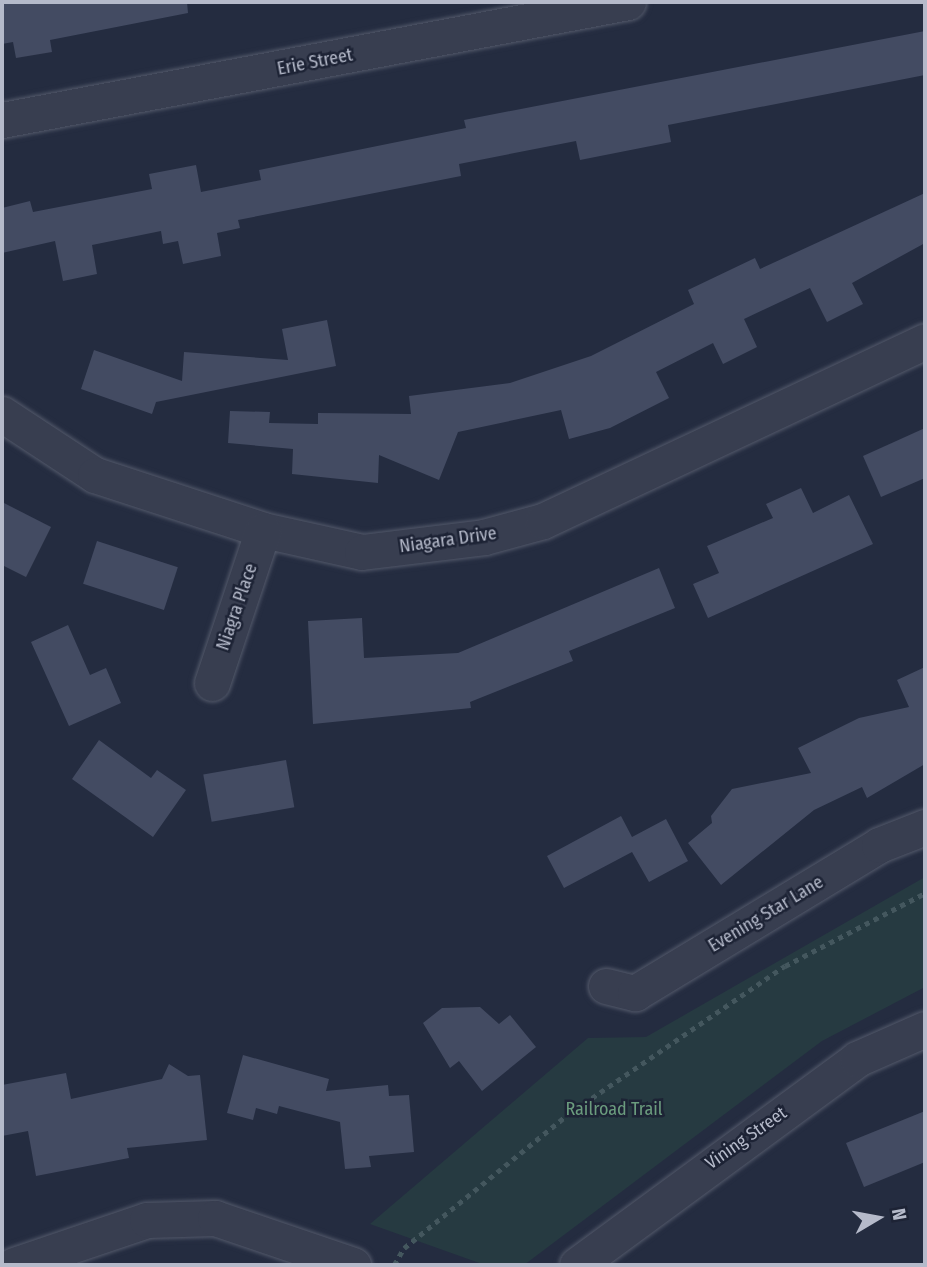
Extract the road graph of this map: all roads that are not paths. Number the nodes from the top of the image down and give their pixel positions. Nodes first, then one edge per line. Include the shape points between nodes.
1 (628, 2) edge
2 (2, 120) edge
3 (925, 341) edge
4 (2, 414) edge
5 (263, 530) junction
6 (212, 683) dead end
7 (925, 827) edge
8 (606, 986) dead end
9 (925, 1029) edge
10 (10, 1261) edge
11 (353, 1265) edge
12 (577, 1265) edge

1 - 2 street, Erie Street
3 - 5 street, Niagara Drive via 531,524 484,537 362,552
4 - 5 street, Niagara Drive via 95,475
5 - 6 street, Niagra Place
7 - 8 street, Evening Star Lane via 879,845 635,993
9 - 12 street, Vining Street via 857,1059
10 - 11 street via 147,1220 215,1218

